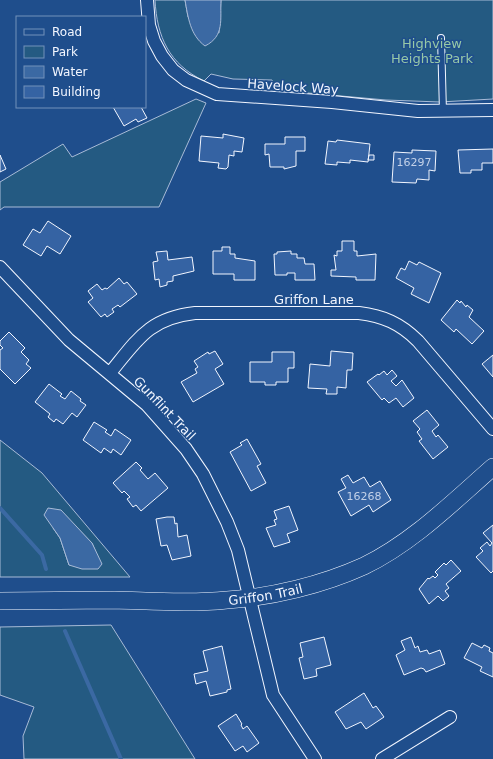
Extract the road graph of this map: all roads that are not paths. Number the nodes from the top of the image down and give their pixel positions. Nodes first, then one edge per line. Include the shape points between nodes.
1 (147, 0) edge
2 (441, 38) dead end
3 (493, 110) edge
4 (443, 112) junction
5 (0, 267) edge
6 (110, 373) junction
7 (493, 430) edge
8 (493, 467) edge
9 (250, 598) junction
10 (0, 601) edge
11 (450, 717) dead end
12 (315, 759) edge
13 (382, 759) edge

1 - 4 street, Havelock Way via 149,25 162,56 173,70 201,88 217,94 234,96
2 - 4 lane
3 - 4 street, Havelock Way
5 - 6 street, Gunflint Trail via 69,340
6 - 7 street, Griffon Lane via 147,330 161,321 178,315 226,313 375,316 391,320 406,329
6 - 9 street, Gunflint Trail via 167,426 203,474 238,550
8 - 9 street, Griffon Trail via 422,527 364,566 297,589
9 - 10 street, Griffon Trail via 204,602
9 - 12 street, Gunflint Trail via 273,695
11 - 13 street

